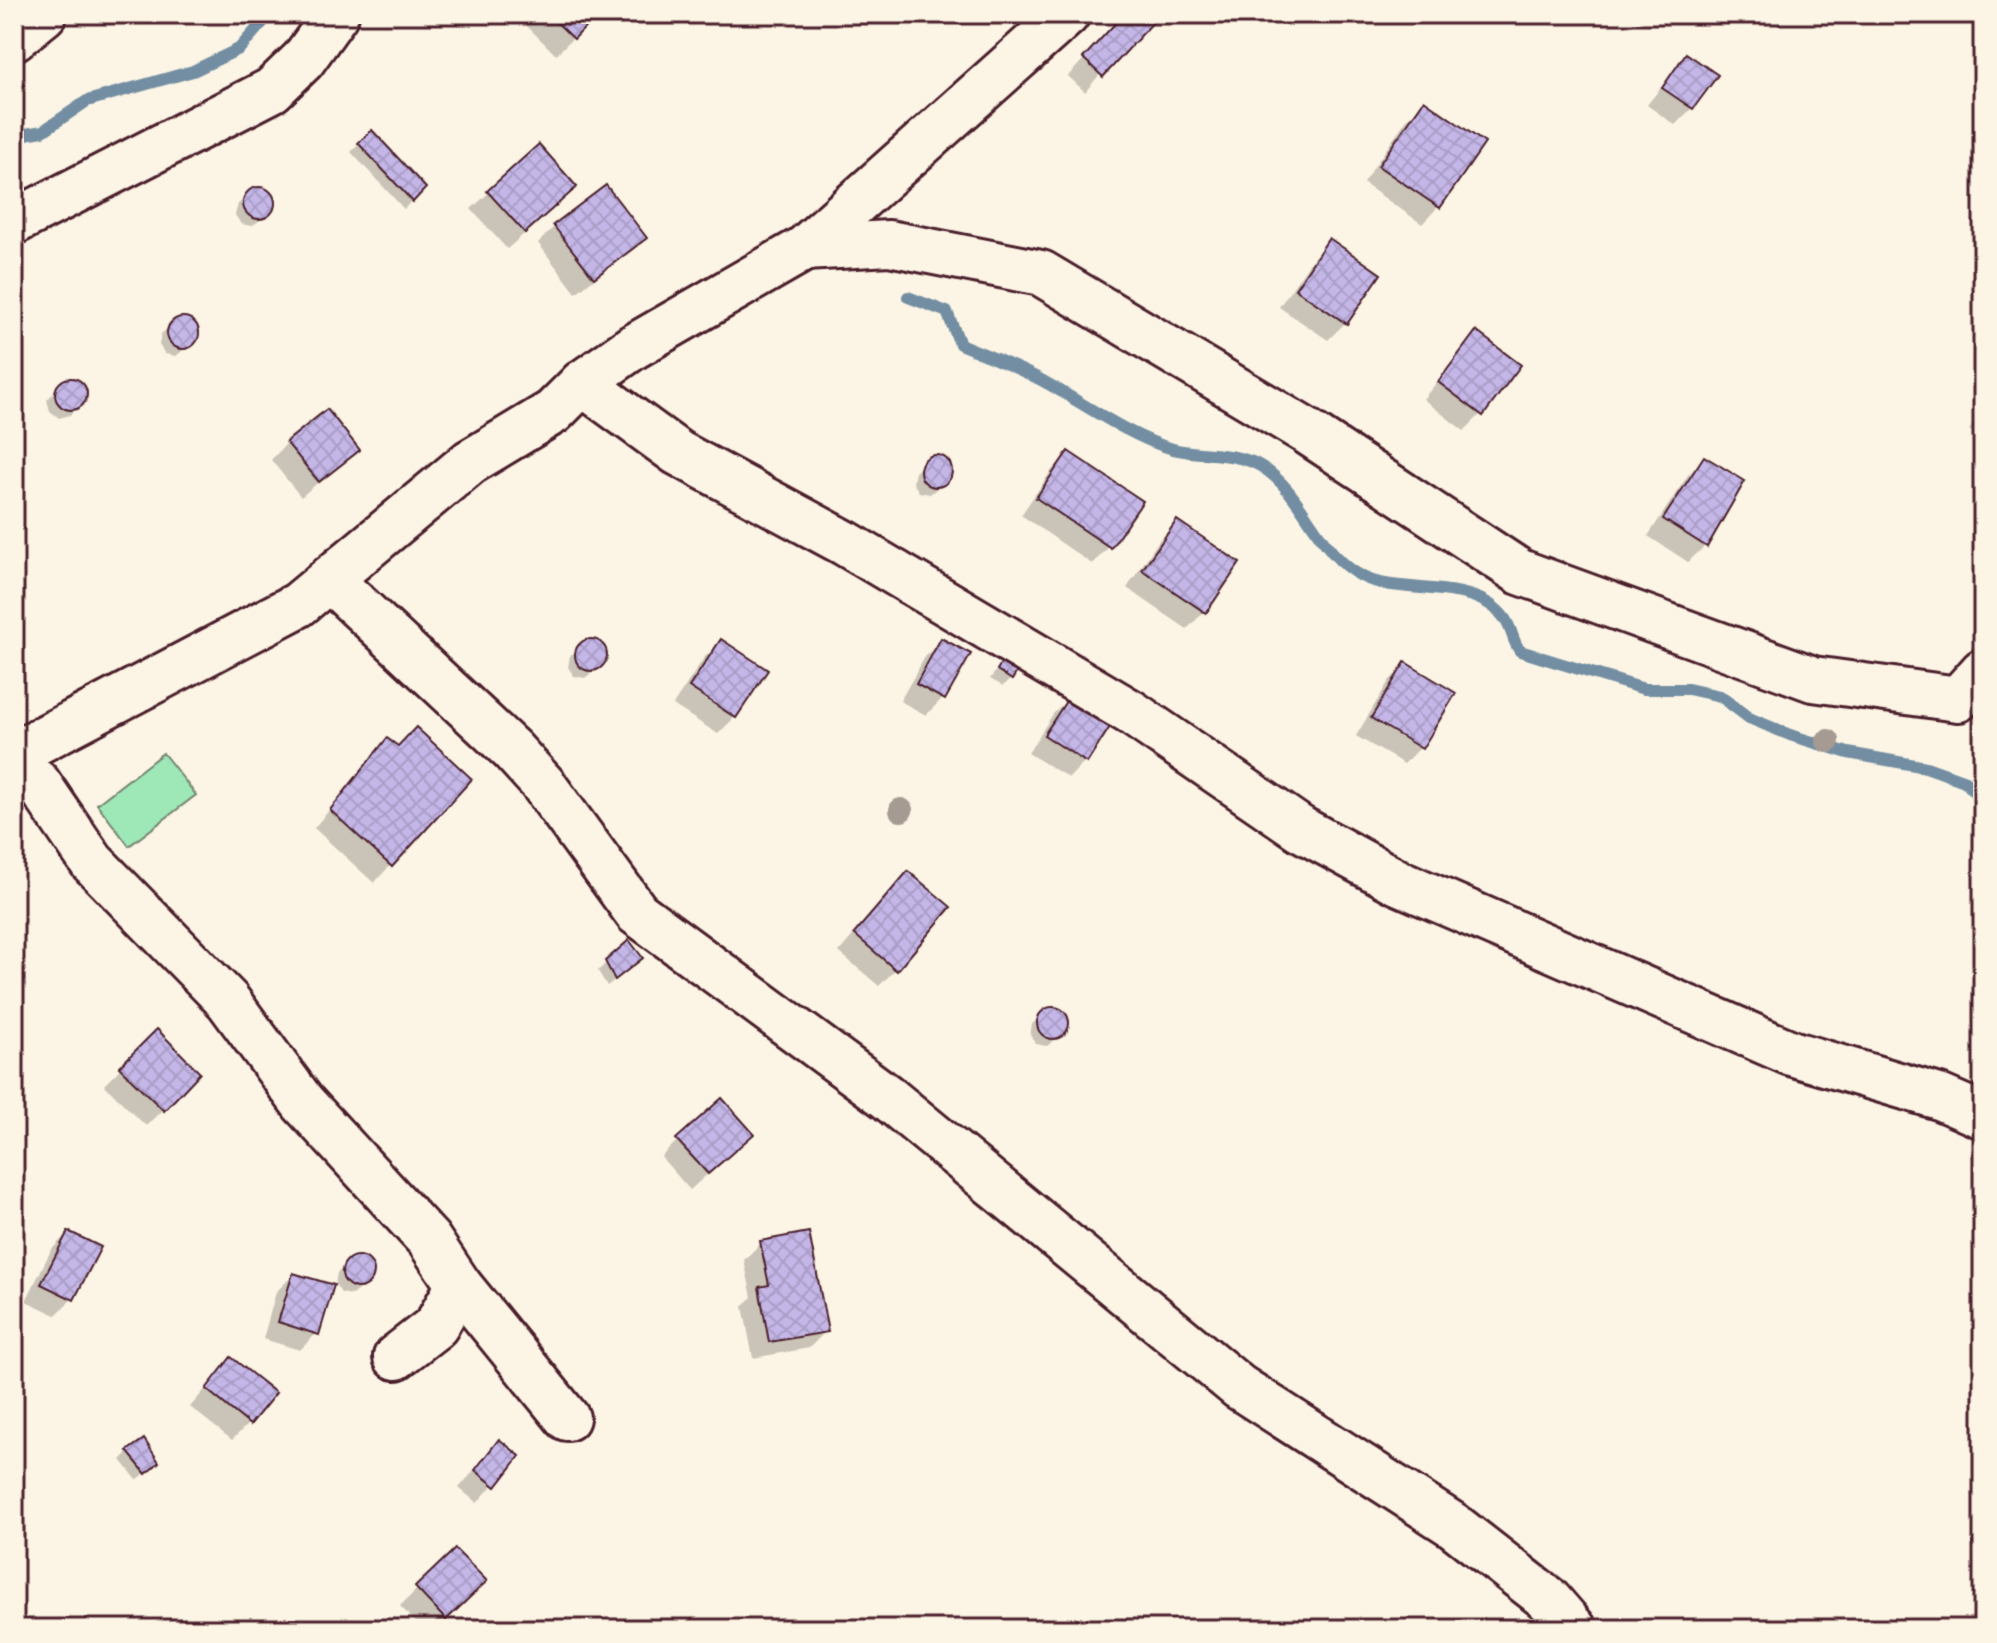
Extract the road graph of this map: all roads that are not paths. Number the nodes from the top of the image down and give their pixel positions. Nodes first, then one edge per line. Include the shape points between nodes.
1 (44, 14) edge
2 (336, 14) edge
3 (1067, 14) edge
4 (14, 38) edge
5 (14, 222) edge
6 (805, 248) junction
7 (582, 383) junction
8 (329, 579) junction
9 (1983, 671) edge
10 (14, 754) edge
11 (14, 765) edge
12 (1983, 1116) edge
13 (459, 1285) junction
14 (396, 1357) dead end
15 (567, 1418) dead end
16 (1574, 1629) edge

1 - 4 street
2 - 5 street via 303,60 272,90
3 - 6 street
6 - 7 street via 633,347
6 - 9 street via 889,243 1041,273 1306,431 1520,572 1813,679 1958,699
7 - 8 street via 553,412 470,462
7 - 12 street via 678,453 845,543 1132,713 1301,829 1398,882 1791,1053 1939,1097
8 - 10 street via 298,605
8 - 16 street via 512,750 637,913 887,1097 1239,1387 1453,1525 1548,1599
11 - 13 street via 38,783 92,862 228,1001 303,1103 429,1240
13 - 14 street via 436,1326
13 - 15 street

